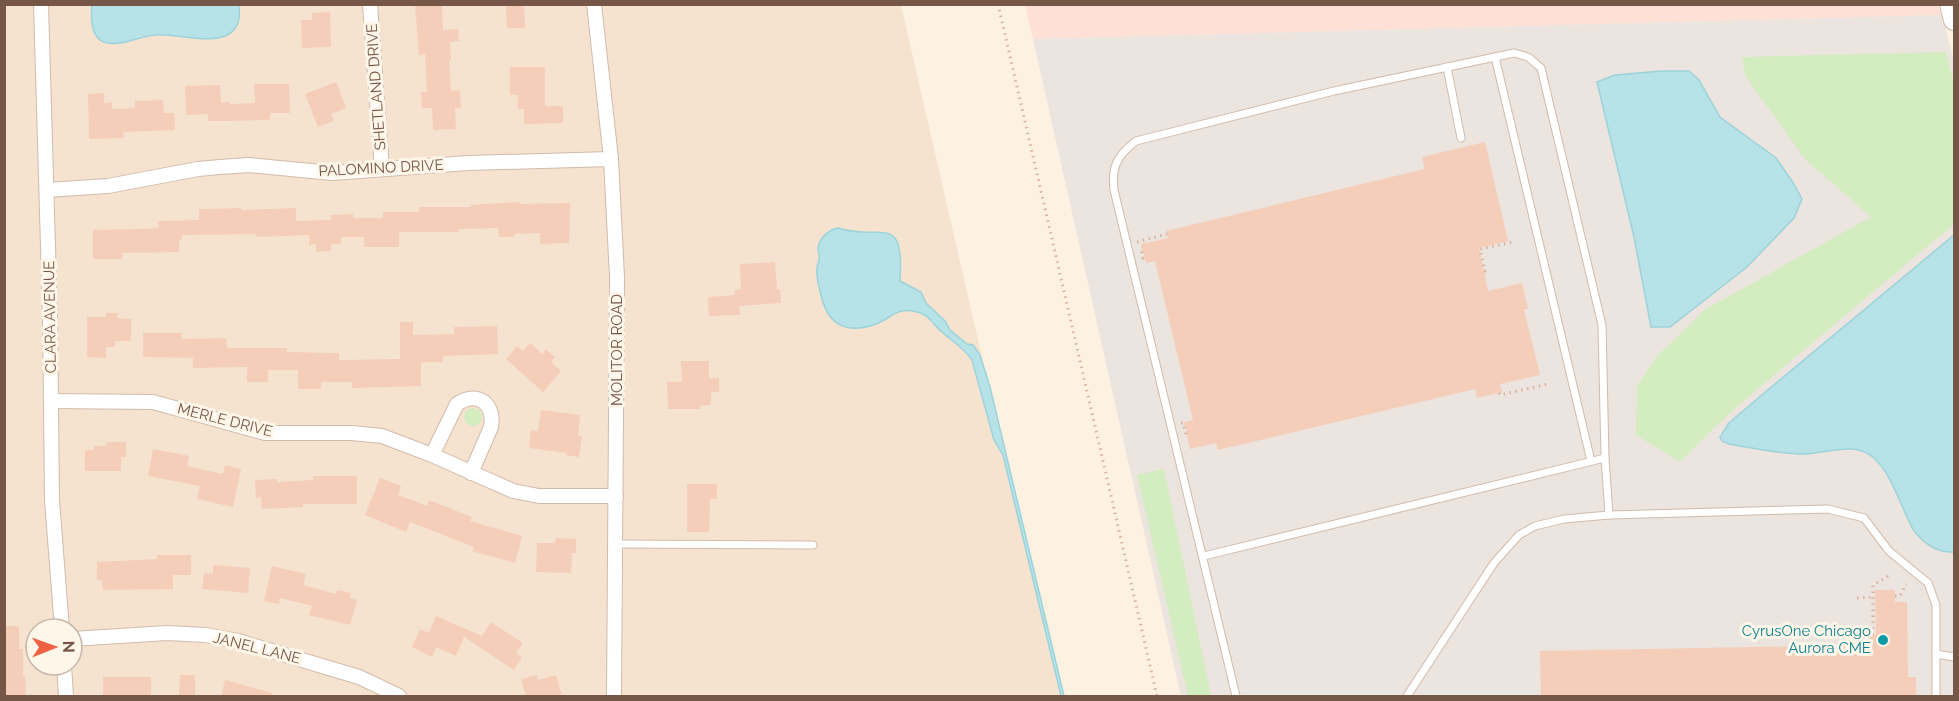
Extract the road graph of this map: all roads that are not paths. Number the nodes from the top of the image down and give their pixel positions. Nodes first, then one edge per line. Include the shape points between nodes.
1 (41, 4) edge
2 (370, 4) edge
3 (594, 4) edge
4 (1950, 4) edge
5 (1954, 20) edge
6 (1495, 57) junction
7 (1447, 67) junction
8 (1461, 138) dead end
9 (611, 159) junction
10 (382, 169) junction
11 (46, 190) junction
12 (51, 401) junction
13 (432, 455) junction
14 (1605, 458) junction
15 (1591, 461) junction
16 (471, 473) junction
17 (616, 496) junction
18 (1609, 515) junction
19 (615, 544) junction
20 (813, 545) dead end
21 (1204, 556) junction
22 (61, 617) edge
23 (84, 638) edge
24 (1936, 654) junction
25 (1954, 657) edge
26 (65, 677) edge
27 (66, 696) edge
28 (399, 696) edge
29 (614, 696) edge
30 (1236, 696) edge
31 (1407, 696) edge
32 (1936, 696) edge

1 - 11 street, CLARA AVENUE
2 - 10 street, SHETLAND DRIVE
3 - 9 street, MOLITOR ROAD
4 - 5 street
6 - 7 lane
6 - 14 lane via 1514,53 1528,57 1541,68 1602,325
6 - 15 lane
7 - 8 lane
7 - 21 lane via 1136,141 1117,160 1112,177 1114,190
9 - 10 street, PALOMINO DRIVE
9 - 17 street, MOLITOR ROAD via 617,277
10 - 11 street, PALOMINO DRIVE via 332,173 249,165 198,169 108,186
11 - 12 street, CLARA AVENUE
12 - 13 street, MERLE DRIVE via 153,402 265,433 382,436
12 - 22 street, CLARA AVENUE via 53,511
13 - 16 street, MERLE DRIVE
13 - 16 street via 458,404 473,398 481,400 491,412 491,428
14 - 15 lane
14 - 18 lane
15 - 21 lane
16 - 17 street, MERLE DRIVE via 527,494
17 - 19 street, MOLITOR ROAD
18 - 24 lane via 1828,509 1864,518 1889,551 1928,583 1936,605
18 - 31 lane via 1552,521 1519,535 1494,563
19 - 20 lane
19 - 29 street, MOLITOR ROAD
21 - 30 lane
23 - 28 street, JANEL LANE via 167,633 238,641 359,677
24 - 25 lane
24 - 32 lane
26 - 27 street

